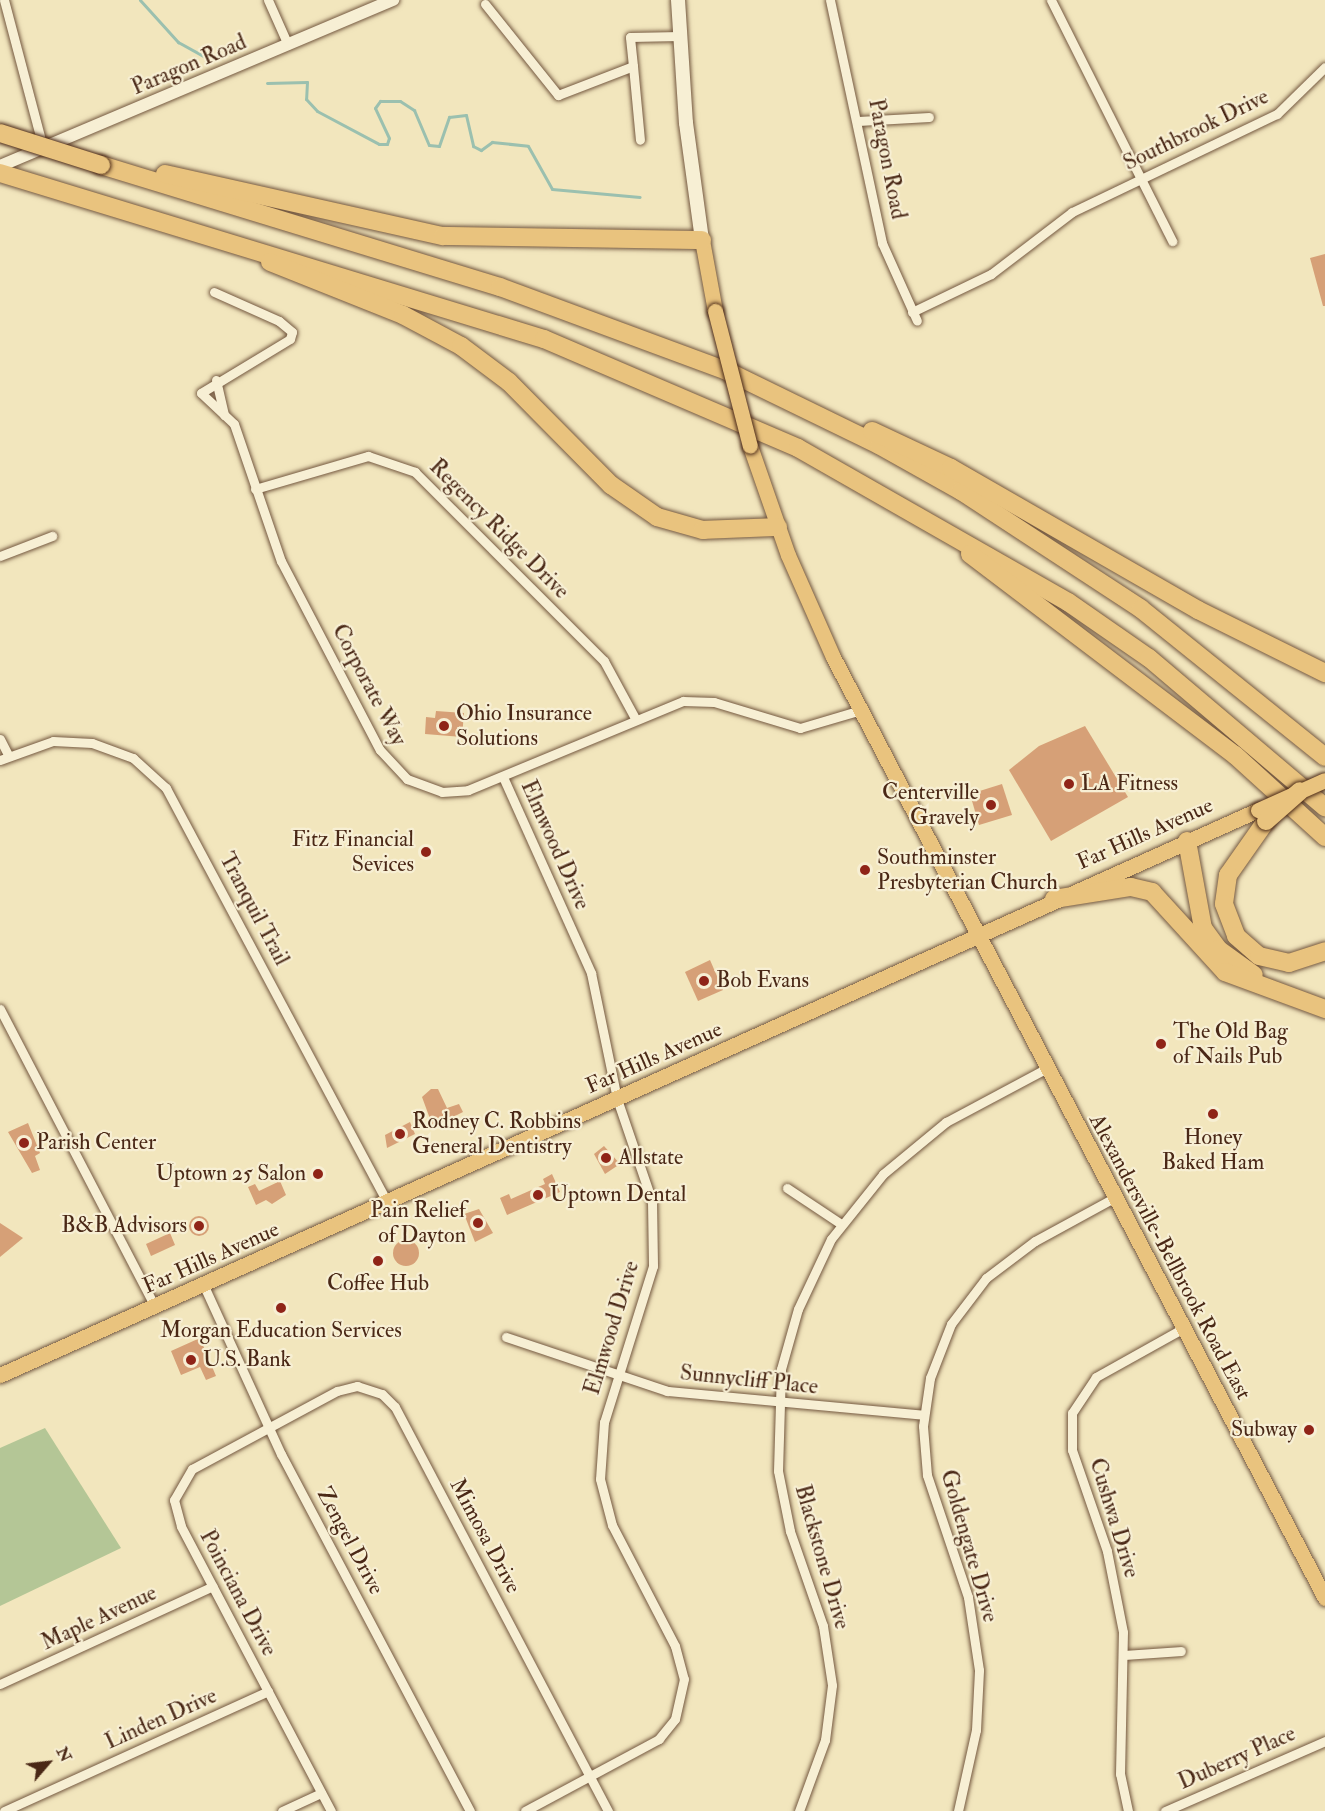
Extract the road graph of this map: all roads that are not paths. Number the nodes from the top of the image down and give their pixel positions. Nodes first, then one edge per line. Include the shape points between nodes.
1 (4, 0) edge
2 (268, 0) edge
3 (393, 0) edge
4 (678, 0) edge
5 (830, 0) edge
6 (1051, 0) edge
7 (485, 4) dead end
8 (680, 36) junction
9 (288, 45) junction
10 (633, 66) junction
11 (1325, 67) edge
12 (929, 117) dead end
13 (858, 121) junction
14 (0, 133) edge
15 (640, 140) dead end
16 (42, 144) junction
17 (101, 165) junction
18 (0, 166) edge
19 (0, 173) edge
20 (1141, 180) junction
21 (176, 224) junction
22 (702, 240) junction
23 (1172, 241) dead end
24 (214, 292) dead end
25 (914, 316) joint
26 (216, 380) junction
27 (787, 400) junction
28 (224, 415) junction
29 (255, 489) junction
30 (914, 511) junction
31 (778, 528) junction
32 (52, 536) dead end
33 (0, 556) edge
34 (1325, 673) edge
35 (861, 710) junction
36 (635, 718) junction
37 (0, 739) edge
38 (4, 757) edge
39 (1325, 757) edge
40 (503, 777) junction
41 (1325, 780) edge
42 (1300, 791) joint
43 (1325, 807) edge
44 (1262, 815) junction
45 (1325, 837) edge
46 (1187, 841) junction
47 (1054, 899) junction
48 (978, 936) junction
49 (1325, 951) edge
50 (1283, 992) junction
51 (0, 1009) edge
52 (1325, 1009) edge
53 (1047, 1068) junction
54 (617, 1099) junction
55 (787, 1188) dead end
56 (1114, 1198) junction
57 (388, 1203) junction
58 (841, 1224) junction
59 (204, 1286) junction
60 (155, 1307) junction
61 (1182, 1329) junction
62 (506, 1337) dead end
63 (0, 1375) edge
64 (621, 1376) junction
65 (777, 1403) junction
66 (924, 1415) junction
67 (268, 1427) junction
68 (213, 1586) junction
69 (1325, 1598) edge
70 (1181, 1651) dead end
71 (1125, 1654) junction
72 (0, 1684) edge
73 (268, 1691) junction
74 (1325, 1741) edge
75 (590, 1777) junction
76 (321, 1793) junction
77 (4, 1811) edge
78 (282, 1811) edge
79 (331, 1811) edge
80 (470, 1811) edge
81 (525, 1811) edge
82 (608, 1811) edge
83 (799, 1811) edge
84 (958, 1811) edge
85 (1128, 1811) edge
86 (1165, 1811) edge

1 - 16 street
2 - 9 street
3 - 9 street, Paragon Road
4 - 8 main road
5 - 13 street, Paragon Road
6 - 20 street
7 - 10 street via 558,95
8 - 10 street via 630,37
8 - 22 main road
9 - 16 street, Paragon Road via 165,100
10 - 15 street
11 - 20 street, Southbrook Drive via 1276,114
12 - 13 street
13 - 25 street, Paragon Road via 882,243
14 - 17 highway, bridge
16 - 18 street, Paragon Road
17 - 22 highway via 192,178 443,236
17 - 27 highway via 500,286 649,340
19 - 21 highway
20 - 23 street
20 - 25 street, Southbrook Drive via 1072,212 991,274
21 - 30 highway via 543,339 798,448
21 - 31 highway via 402,315 460,346 508,382 610,485 657,517 703,530
22 - 31 main road, Alexandersville-Bellbrook Road East, bridge via 715,311 750,446
24 - 26 street via 279,321 292,333 290,339
26 - 28 street
26 - 28 street via 201,393
27 - 34 highway via 896,440 942,463 1198,610
27 - 39 highway via 961,491 1141,609
28 - 29 street, Corporate Way via 234,424
29 - 36 street, Regency Ridge Drive via 368,456 415,471 604,661
29 - 40 street, Corporate Way via 281,561 387,761 407,779 442,792 468,790
30 - 43 highway via 1068,602 1149,658
30 - 45 highway via 1235,755
31 - 35 main road, Alexandersville-Bellbrook Road East
32 - 33 street
35 - 36 street, Corporate Way via 800,728 698,700 672,703
35 - 48 main road, Alexandersville-Bellbrook Road East
36 - 40 street, Corporate Way
37 - 38 street
38 - 57 street, Tranquil Trail via 53,741 92,743 133,758 166,788
40 - 54 street, Elmwood Drive via 591,973
41 - 42 main road, bridge
42 - 44 highway, bridge
44 - 46 main road, Far Hills Avenue
44 - 49 highway via 1228,875 1224,904 1236,936 1258,956 1288,963
46 - 47 main road, Far Hills Avenue
46 - 50 highway via 1198,917 1209,939 1228,958
47 - 48 main road, Far Hills Avenue
47 - 50 highway via 1131,887 1152,892 1225,972
48 - 53 main road, Alexandersville-Bellbrook Road East
48 - 54 main road, Far Hills Avenue
50 - 52 highway
51 - 60 street
53 - 56 main road, Alexandersville-Bellbrook Road East
53 - 58 street, Blackstone Drive via 923,1138 882,1175
54 - 57 main road, Far Hills Avenue
54 - 64 street, Elmwood Drive via 645,1169 655,1230 649,1287
55 - 58 street
56 - 61 main road, Alexandersville-Bellbrook Road East
56 - 66 street, Goldengate Drive via 1014,1255 974,1292 943,1340
57 - 59 main road, Far Hills Avenue
58 - 65 street, Blackstone Drive via 798,1309
59 - 60 main road, Far Hills Avenue
59 - 67 street, Zengel Drive
60 - 63 main road, Far Hills Avenue
61 - 69 main road, Alexandersville-Bellbrook Road East
61 - 71 street, Cushwa Drive via 1096,1377 1072,1413 1072,1450 1107,1551
62 - 64 street, Sunnycliff Place
64 - 65 street, Sunnycliff Place via 700,1396
64 - 75 street, Elmwood Drive via 601,1439 602,1494 623,1548 675,1646 684,1691 675,1719 659,1739
65 - 66 street, Sunnycliff Place
65 - 83 street, Blackstone Drive via 784,1509 823,1626 832,1678 825,1740
66 - 84 street, Goldengate Drive via 927,1475 959,1569 976,1645 976,1730
67 - 68 street, Poinciana Drive via 192,1469 176,1491 177,1515
67 - 75 street, Mimosa Drive via 349,1387 366,1387 389,1400
67 - 80 street, Zengel Drive
68 - 72 street, Maple Avenue
68 - 73 street, Poinciana Drive
70 - 71 street
71 - 85 street, Cushwa Drive via 1120,1775
73 - 76 street, Poinciana Drive
73 - 77 street, Linden Drive
74 - 86 street, Duberry Place
75 - 81 street, Elmwood Drive
75 - 82 street, Mimosa Drive
76 - 78 street
76 - 79 street, Poinciana Drive

